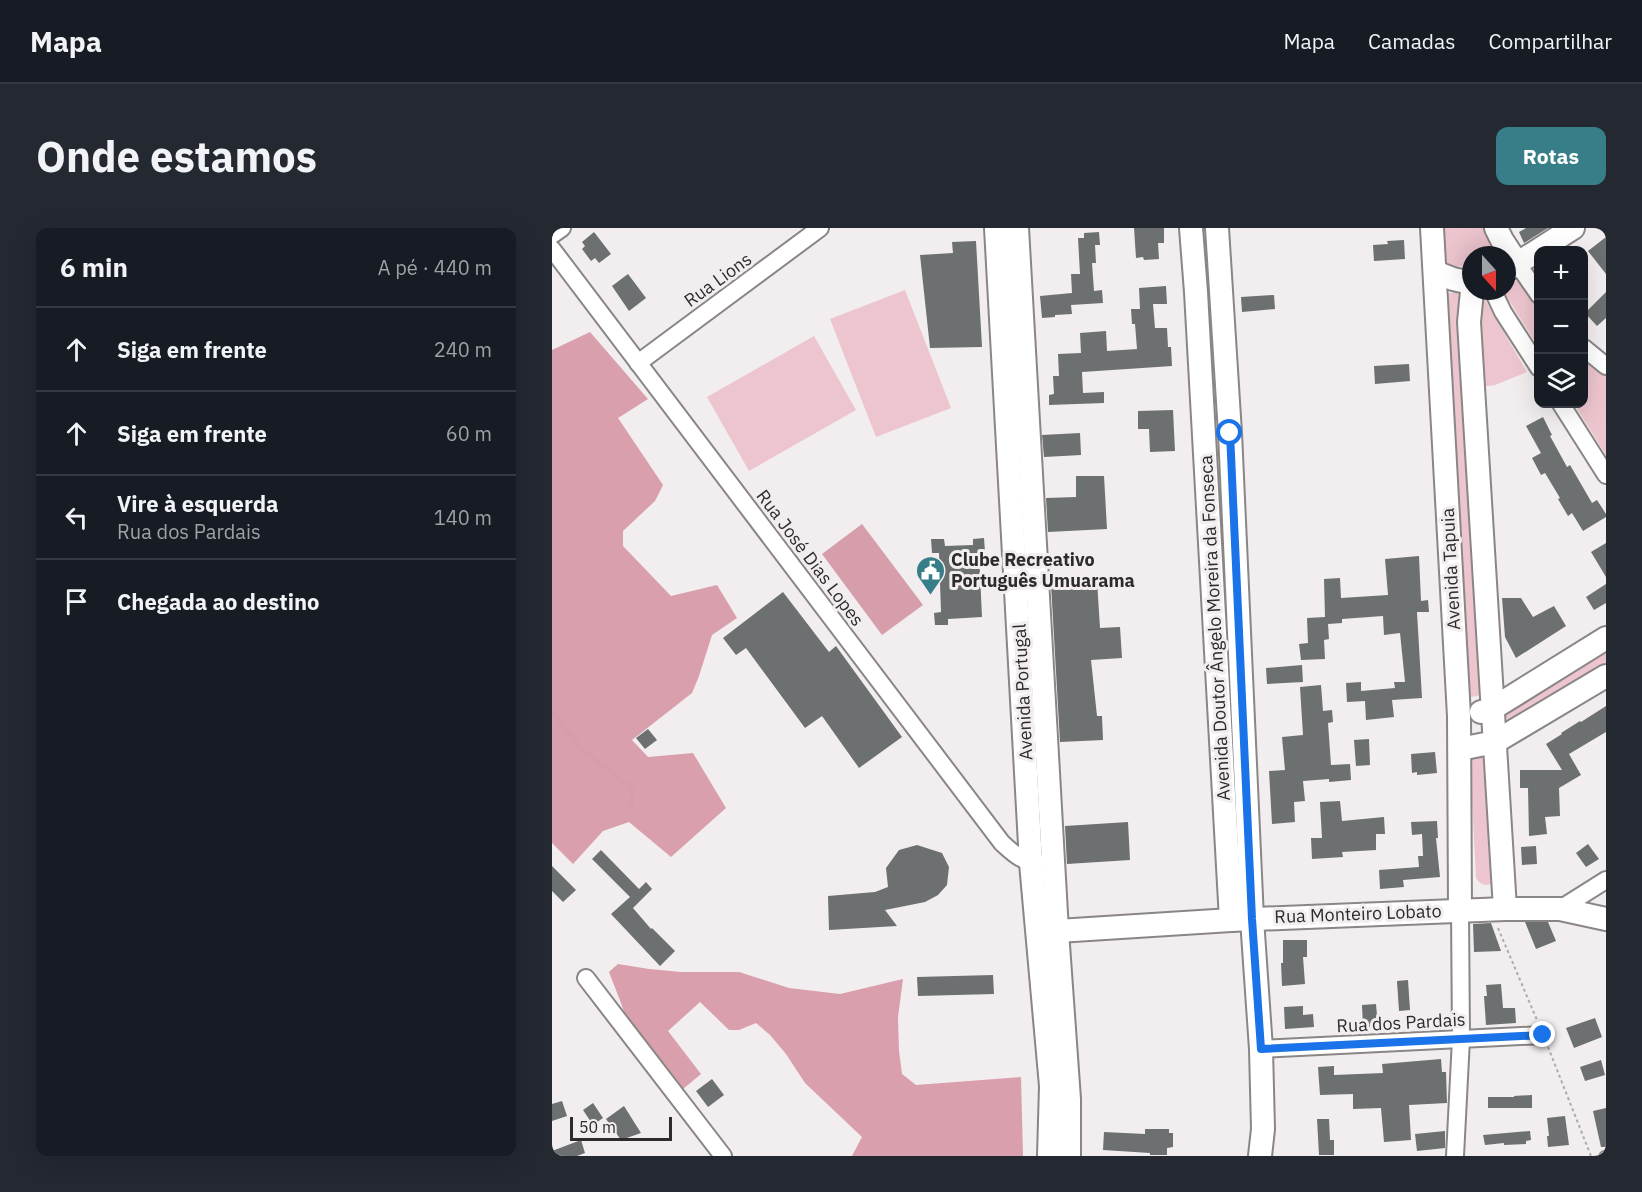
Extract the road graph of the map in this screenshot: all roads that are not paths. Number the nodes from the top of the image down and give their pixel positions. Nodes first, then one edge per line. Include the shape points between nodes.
1 (562, 228) edge
2 (820, 228) edge
3 (996, 228) edge
4 (1017, 228) edge
5 (1191, 228) edge
6 (1217, 228) edge
7 (1432, 228) edge
8 (1496, 228) edge
9 (1573, 228) edge
10 (552, 235) edge
11 (1504, 246) edge
12 (552, 249) edge
13 (1516, 264) edge
14 (1516, 271) edge
15 (1435, 272) junction
16 (1462, 281) edge
17 (1534, 290) edge
18 (1471, 300) edge
19 (1497, 300) edge
20 (1588, 351) edge
21 (1534, 360) edge
22 (638, 363) junction
23 (1606, 366) edge
24 (1564, 408) edge
25 (1230, 433) junction
26 (1204, 434) junction
27 (1606, 475) edge
28 (1022, 485) junction
29 (1606, 638) edge
30 (1606, 676) edge
31 (1033, 682) junction
32 (1492, 710) junction
33 (1459, 716) junction
34 (1495, 742) junction
35 (1460, 749) junction
36 (1054, 862) junction
37 (1031, 863) junction
38 (1606, 880) edge
39 (1505, 909) junction
40 (1560, 909) junction
41 (1460, 910) junction
42 (1241, 919) junction
43 (1606, 919) edge
44 (1047, 932) junction
45 (586, 978) dead end
46 (1543, 1035) dead end
47 (1461, 1039) junction
48 (1261, 1049) junction
49 (723, 1156) edge
50 (1049, 1156) edge
51 (1069, 1156) edge
52 (1260, 1156) edge
53 (1455, 1156) edge

1 - 10 street
2 - 22 street, Rua Lions
3 - 28 main road, Avenida Portugal
4 - 28 main road, Avenida Portugal
5 - 26 main road, Avenida Doutor Ângelo Moreira da Fonseca
6 - 25 main road, Avenida Doutor Ângelo Moreira da Fonseca
7 - 15 main road, Avenida Tapuia
8 - 11 main road
9 - 13 main road
12 - 22 street, Rua José Dias Lopes
14 - 17 street
15 - 16 main road
15 - 33 main road, Avenida Tapuia
18 - 32 main road, Avenida Tapuia via 1469,322
19 - 21 street
20 - 23 street
22 - 37 street, Rua José Dias Lopes via 1002,843
24 - 27 street
25 - 26 main road
25 - 42 main road, Avenida Doutor Ângelo Moreira da Fonseca
26 - 42 main road, Avenida Doutor Ângelo Moreira da Fonseca
28 - 31 main road, Avenida Portugal
29 - 32 main road
30 - 34 main road
31 - 36 main road, Avenida Portugal
31 - 37 main road, Avenida Portugal
32 - 33 main road
32 - 34 main road, Avenida Tapuia
33 - 35 main road, Avenida Tapuia
34 - 35 main road
34 - 39 main road, Avenida Tapuia
35 - 41 main road, Avenida Tapuia
36 - 37 street
36 - 44 main road, Avenida Portugal
37 - 44 main road, Avenida Portugal via 1034,907
38 - 40 street
39 - 40 main road, Rua Monteiro Lobato
39 - 41 main road, Rua Monteiro Lobato
40 - 43 main road, Rua Monteiro Lobato
41 - 42 main road, Rua Monteiro Lobato
41 - 47 street
42 - 44 main road, Rua Monteiro Lobato
42 - 48 main road
44 - 50 main road, Avenida Portugal
44 - 51 main road via 1069,1099
45 - 49 street
46 - 47 street, Rua dos Pardais
47 - 48 street, Rua dos Pardais
47 - 53 street
48 - 52 main road

